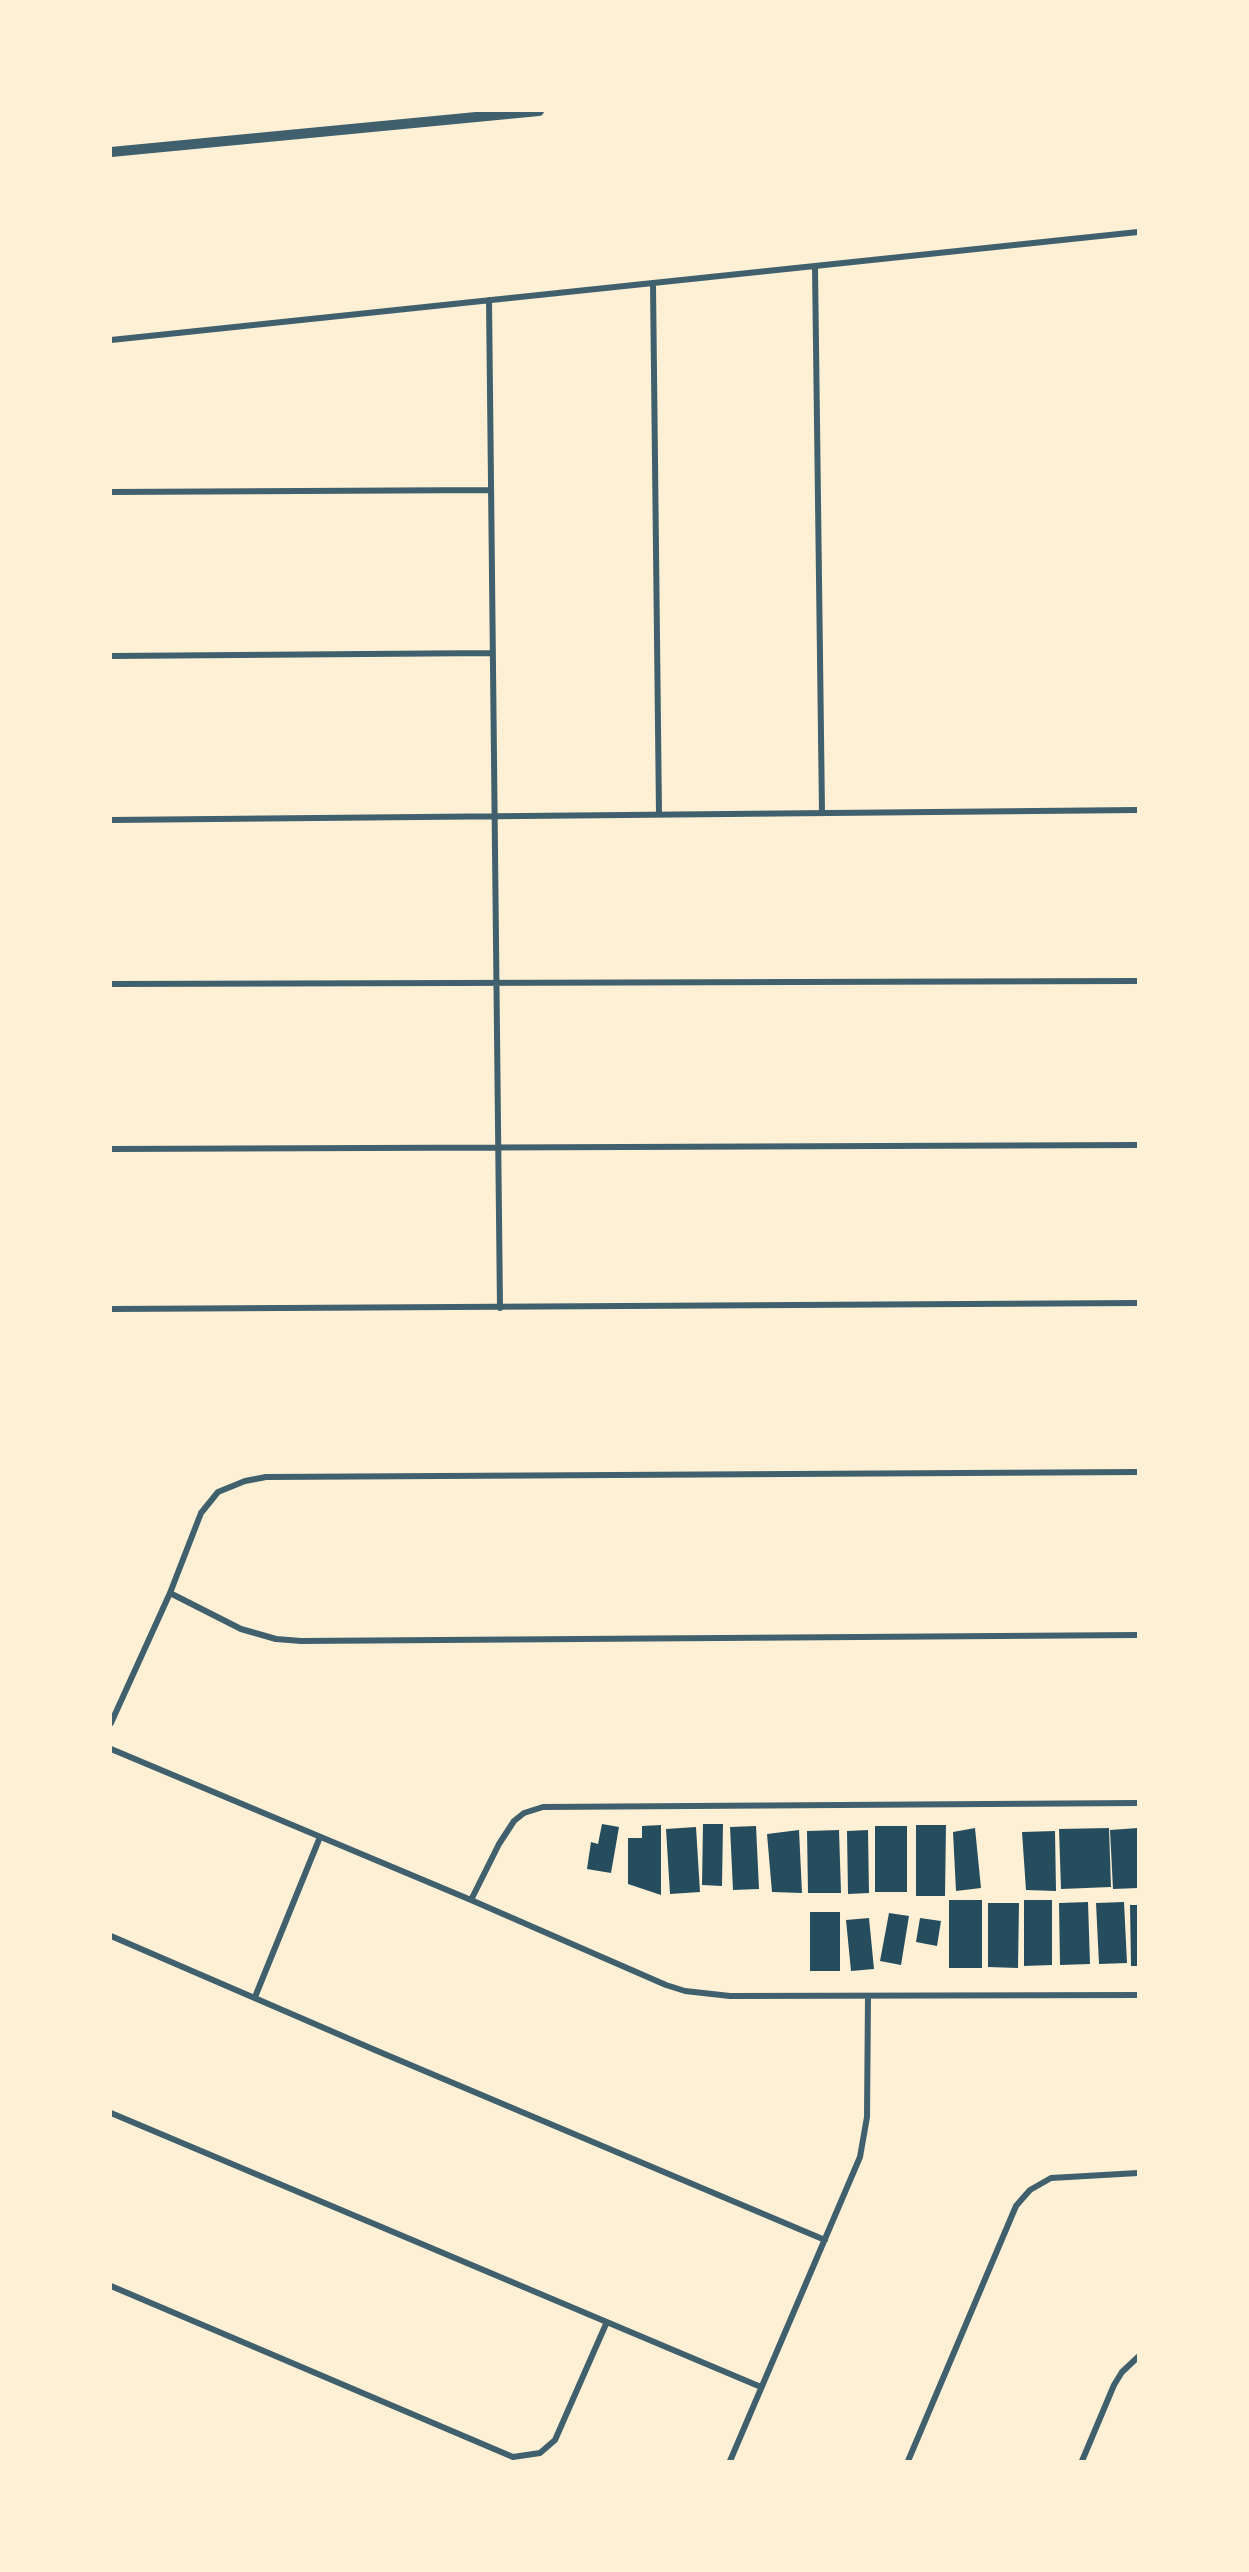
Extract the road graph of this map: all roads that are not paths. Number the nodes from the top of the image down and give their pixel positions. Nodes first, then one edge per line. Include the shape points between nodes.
1 (538, 111) edge
2 (527, 112) edge
3 (111, 152) edge
4 (1138, 232) edge
5 (815, 267) junction
6 (653, 284) junction
7 (489, 300) junction
8 (111, 340) edge
9 (491, 490) junction
10 (111, 492) edge
11 (492, 653) junction
12 (111, 656) edge
13 (1138, 810) edge
14 (822, 812) junction
15 (659, 814) junction
16 (494, 817) junction
17 (111, 820) edge
18 (495, 981) junction
19 (1138, 981) edge
20 (111, 984) edge
21 (1138, 1145) edge
22 (496, 1147) junction
23 (111, 1149) edge
24 (1138, 1304) edge
25 (500, 1308) junction
26 (111, 1309) edge
27 (1138, 1472) edge
28 (170, 1593) junction
29 (1138, 1635) edge
30 (111, 1723) edge
31 (111, 1749) edge
32 (1138, 1803) edge
33 (320, 1837) junction
34 (471, 1900) junction
35 (111, 1936) edge
36 (1138, 1995) edge
37 (868, 1996) junction
38 (255, 1997) junction
39 (111, 2113) edge
40 (1138, 2173) edge
41 (825, 2240) junction
42 (111, 2286) edge
43 (606, 2324) junction
44 (1138, 2357) edge
45 (761, 2387) junction
46 (730, 2461) edge
47 (908, 2461) edge
48 (1082, 2461) edge

1 - 2 street
2 - 3 street
4 - 5 street
5 - 6 street
5 - 14 street
6 - 7 street
6 - 15 street
7 - 8 street
7 - 9 street
9 - 10 street
9 - 11 street
11 - 12 street
11 - 16 street
13 - 14 street
14 - 15 street
15 - 16 street
16 - 17 street
16 - 18 street
18 - 19 street
18 - 20 street
18 - 22 street
21 - 22 street
22 - 23 street
22 - 25 street
24 - 25 street
25 - 26 street
27 - 28 street via 266,1477 230,1486 210,1501 201,1513
28 - 29 street via 241,1629 301,1641
28 - 30 street
31 - 33 street
32 - 34 street via 543,1807 524,1813 510,1826
33 - 34 street
33 - 38 street
34 - 37 street via 685,1991 730,1996
35 - 38 street
36 - 37 street
37 - 41 street via 866,2131 860,2157
38 - 41 street
39 - 43 street
40 - 47 street via 1051,2178 1022,2199
41 - 45 street
42 - 43 street via 513,2457 540,2453 555,2440
43 - 45 street
44 - 48 street via 1114,2385
45 - 46 street

